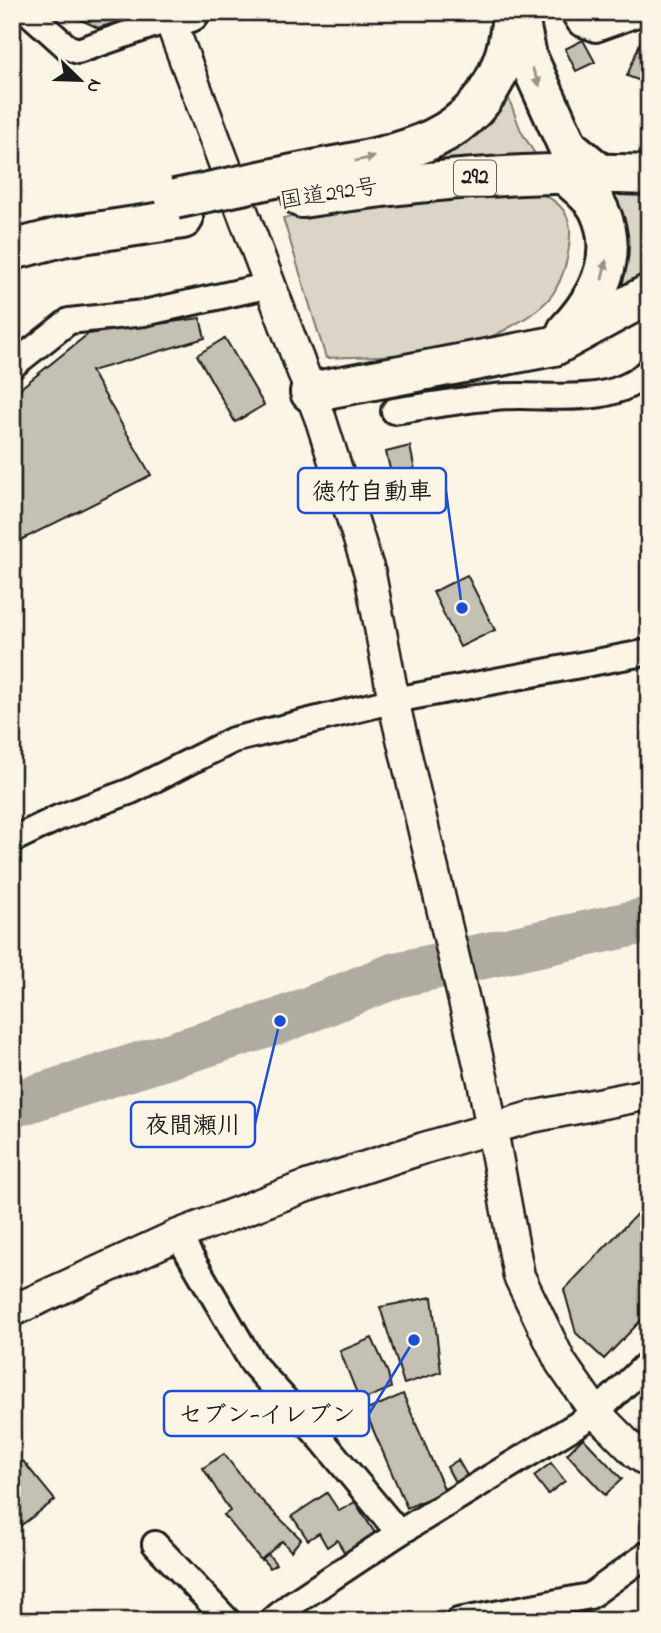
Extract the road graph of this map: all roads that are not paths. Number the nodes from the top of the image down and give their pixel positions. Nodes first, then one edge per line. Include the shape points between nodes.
1 (28, 12) edge
2 (515, 12) edge
3 (573, 12) edge
4 (643, 12) edge
5 (175, 15) edge
6 (582, 174) junction
7 (649, 175) edge
8 (300, 186) junction
9 (12, 250) edge
10 (271, 285) junction
11 (649, 294) edge
12 (554, 346) junction
13 (12, 366) edge
14 (649, 370) edge
15 (310, 392) junction
16 (394, 411) dead end
17 (649, 652) edge
18 (396, 708) junction
19 (12, 840) edge
20 (649, 1094) edge
21 (492, 1128) junction
22 (178, 1235) junction
23 (12, 1311) edge
24 (649, 1362) edge
25 (596, 1413) junction
26 (649, 1462) edge
27 (399, 1533) junction
28 (155, 1544) dead end
29 (649, 1553) edge
30 (228, 1621) edge
31 (272, 1621) edge
32 (458, 1621) edge

1 - 5 street via 67,47 78,51
2 -> 6 highway via 527,56
8 -> 2 highway via 420,147 457,125 486,95 498,72
3 - 4 street via 580,23 596,29
5 - 10 street
6 - 7 highway, 国道292号 / 292
6 - 8 highway, 国道292号 / 292
12 -> 6 highway via 589,308 605,275 608,239
8 - 9 highway, bridge via 179,209
10 - 13 street via 144,313 69,321
10 - 15 street
11 - 12 highway
12 - 15 highway
14 - 16 street via 636,384 590,396 497,397
15 - 18 street via 370,574
17 - 18 street
18 - 19 street via 233,740 131,791
18 - 21 street
20 - 21 street
21 - 22 street via 307,1186
21 - 25 street via 519,1276 561,1363
22 - 23 street
22 - 27 street via 253,1364
24 - 25 street
25 - 26 street
25 - 27 street
27 - 31 street
28 - 30 street
29 - 32 street via 590,1596

